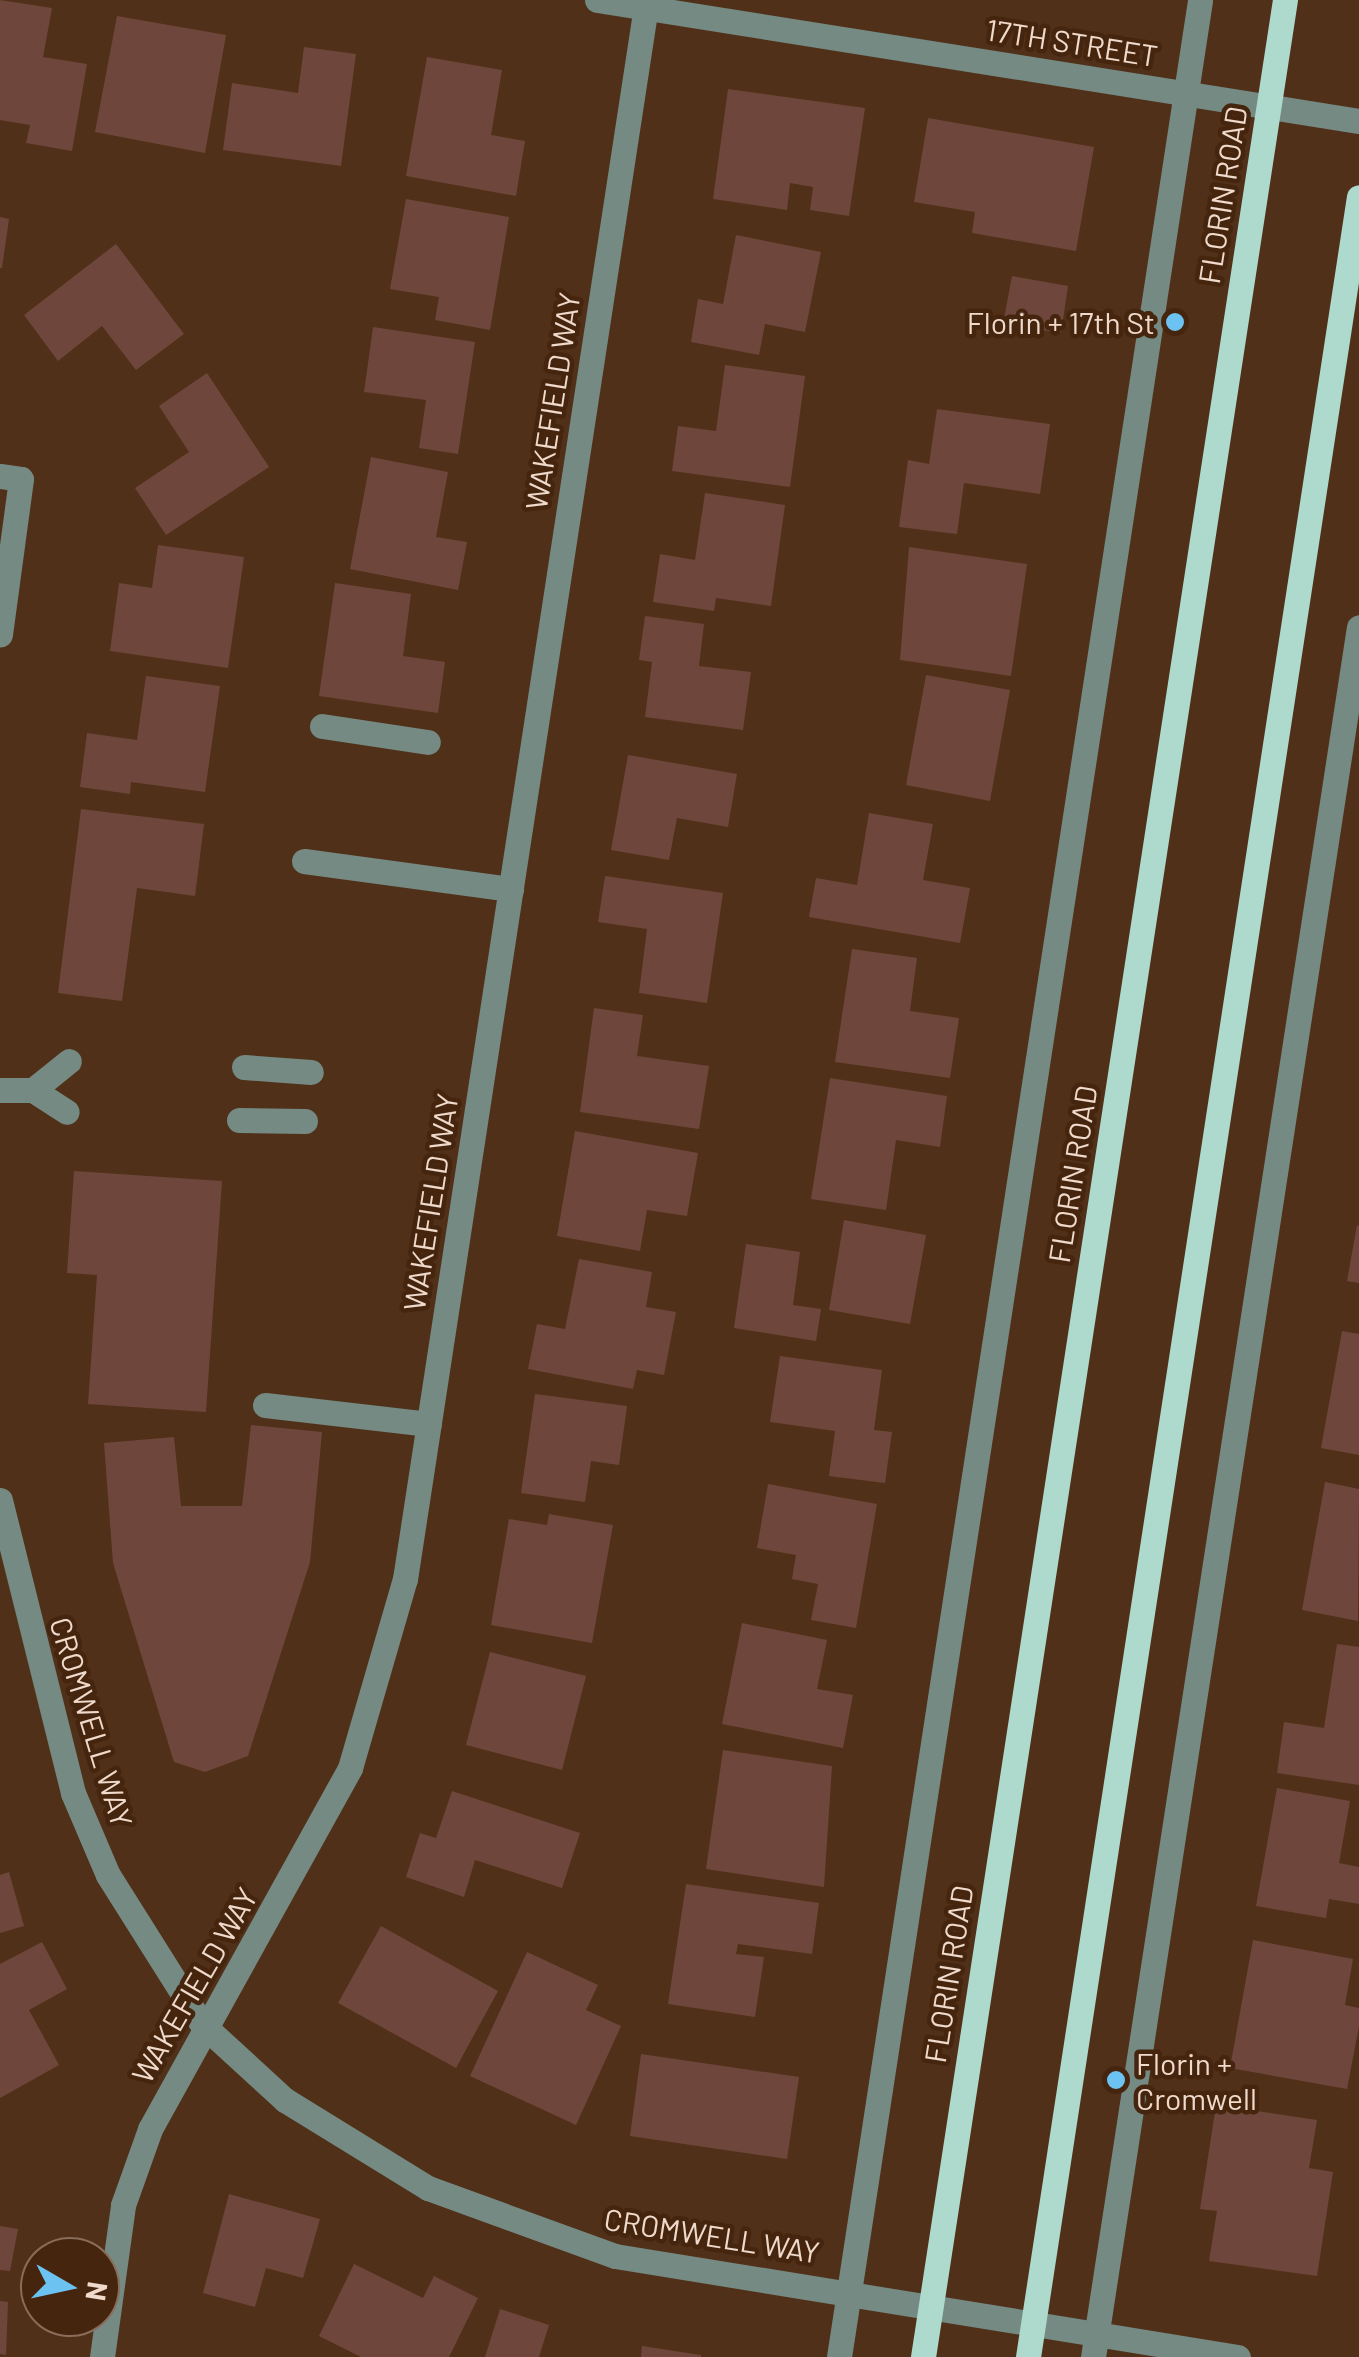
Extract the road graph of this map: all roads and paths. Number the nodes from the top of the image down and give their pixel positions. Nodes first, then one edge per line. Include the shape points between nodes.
1 (597, 0) edge
2 (1200, 0) edge
3 (1285, 0) edge
4 (646, 4) edge
5 (1185, 93) junction
6 (1268, 106) junction
7 (1359, 121) edge
8 (1359, 197) edge
9 (0, 476) edge
10 (1359, 628) edge
11 (0, 635) edge
12 (322, 726) dead end
13 (428, 742) dead end
14 (304, 861) dead end
15 (511, 889) junction
16 (69, 1061) dead end
17 (244, 1067) dead end
18 (311, 1072) dead end
19 (0, 1090) edge
20 (33, 1090) junction
21 (68, 1112) dead end
22 (239, 1120) dead end
23 (305, 1121) dead end
24 (265, 1406) dead end
25 (429, 1424) junction
26 (0, 1500) edge
27 (202, 2024) junction
28 (849, 2290) junction
29 (931, 2302) junction
30 (1034, 2320) junction
31 (1098, 2330) junction
32 (102, 2357) edge
33 (839, 2357) edge
34 (922, 2357) edge
35 (1028, 2357) edge
36 (1093, 2357) edge
37 (1238, 2357) edge

1 - 4 street, 17TH STREET
2 - 5 street, FLORIN ROAD
3 - 6 main road, FLORIN ROAD
4 - 5 street, 17TH STREET
4 - 15 street, WAKEFIELD WAY
5 - 6 street, 17TH STREET
5 - 28 street, FLORIN ROAD
6 - 7 street, 17TH STREET
6 - 29 main road, FLORIN ROAD
8 - 30 main road
9 - 11 street via 21,479
10 - 31 street
12 - 13 street
14 - 15 street
15 - 25 street, WAKEFIELD WAY
16 - 20 street
17 - 18 street
19 - 20 street
20 - 21 street
22 - 23 street
24 - 25 street
25 - 27 street, WAKEFIELD WAY via 406,1579 350,1768 292,1882
26 - 27 street, CROMWELL WAY via 73,1793 108,1875
27 - 28 street, CROMWELL WAY via 285,2100 361,2152 512,2225 615,2256
27 - 32 street, WAKEFIELD WAY via 123,2204
28 - 29 street, CROMWELL WAY
28 - 33 street, FLORIN ROAD
29 - 30 street, CROMWELL WAY
29 - 34 main road, FLORIN ROAD
30 - 31 street, CROMWELL WAY
30 - 35 main road
31 - 36 street
31 - 37 street, CROMWELL WAY

